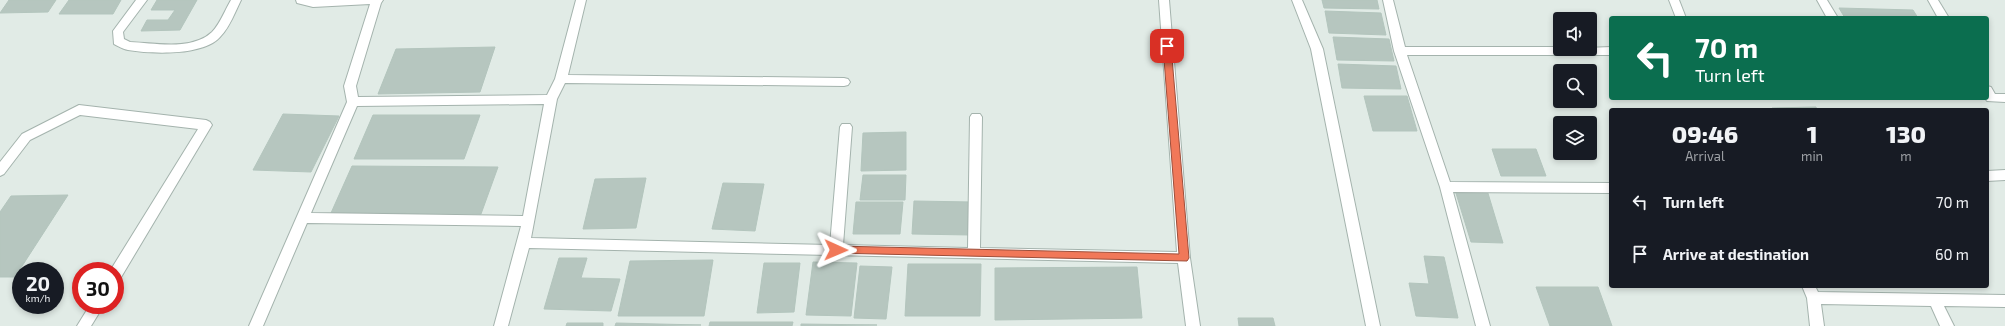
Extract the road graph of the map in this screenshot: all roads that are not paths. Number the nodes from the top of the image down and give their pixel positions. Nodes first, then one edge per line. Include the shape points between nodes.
1 (142, 0) edge
2 (236, 0) edge
3 (301, 0) edge
4 (377, 0) edge
5 (581, 0) edge
6 (1164, 0) edge
7 (1297, 0) edge
8 (1388, 0) edge
9 (1674, 0) edge
10 (1822, 0) edge
11 (1933, 0) edge
12 (1680, 16) edge
13 (1832, 16) edge
14 (1943, 16) edge
15 (1400, 51) junction
16 (1609, 51) edge
17 (561, 79) junction
18 (844, 82) dead end
19 (1989, 94) edge
20 (2005, 98) edge
21 (551, 99) junction
22 (353, 102) junction
23 (976, 117) dead end
24 (846, 127) dead end
25 (0, 171) edge
26 (2005, 175) edge
27 (1989, 176) edge
28 (1446, 187) junction
29 (1609, 188) edge
30 (303, 218) junction
31 (528, 221) junction
32 (524, 242) junction
33 (836, 250) junction
34 (974, 253) junction
35 (1184, 258) junction
36 (123, 262) edge
37 (1811, 292) edge
38 (1935, 300) junction
39 (2005, 301) edge
40 (91, 314) edge
41 (84, 326) edge
42 (256, 326) edge
43 (501, 326) edge
44 (1193, 326) edge
45 (1374, 326) edge
46 (1483, 326) edge
47 (1817, 326) edge
48 (1947, 326) edge

1 - 2 street via 118,31 118,41 128,46 194,47 206,42 216,35
3 - 4 street via 312,4
4 - 22 street via 350,86
5 - 17 street
6 - 35 street
7 - 45 street via 1317,49
8 - 15 street
9 - 12 street
10 - 13 street
11 - 14 street
15 - 16 street
15 - 28 street
17 - 18 street
17 - 21 street
19 - 20 street via 1991,98
21 - 22 street
21 - 31 street
22 - 30 street
23 - 34 street
24 - 33 street
25 - 36 street via 26,137 79,110 206,125
26 - 27 street
28 - 29 street
28 - 46 street
30 - 31 street
30 - 42 street
31 - 32 street
32 - 33 street
32 - 43 street
33 - 34 street
34 - 35 street
35 - 44 street
37 - 38 street
37 - 47 street
38 - 39 street
38 - 48 street
40 - 41 street

